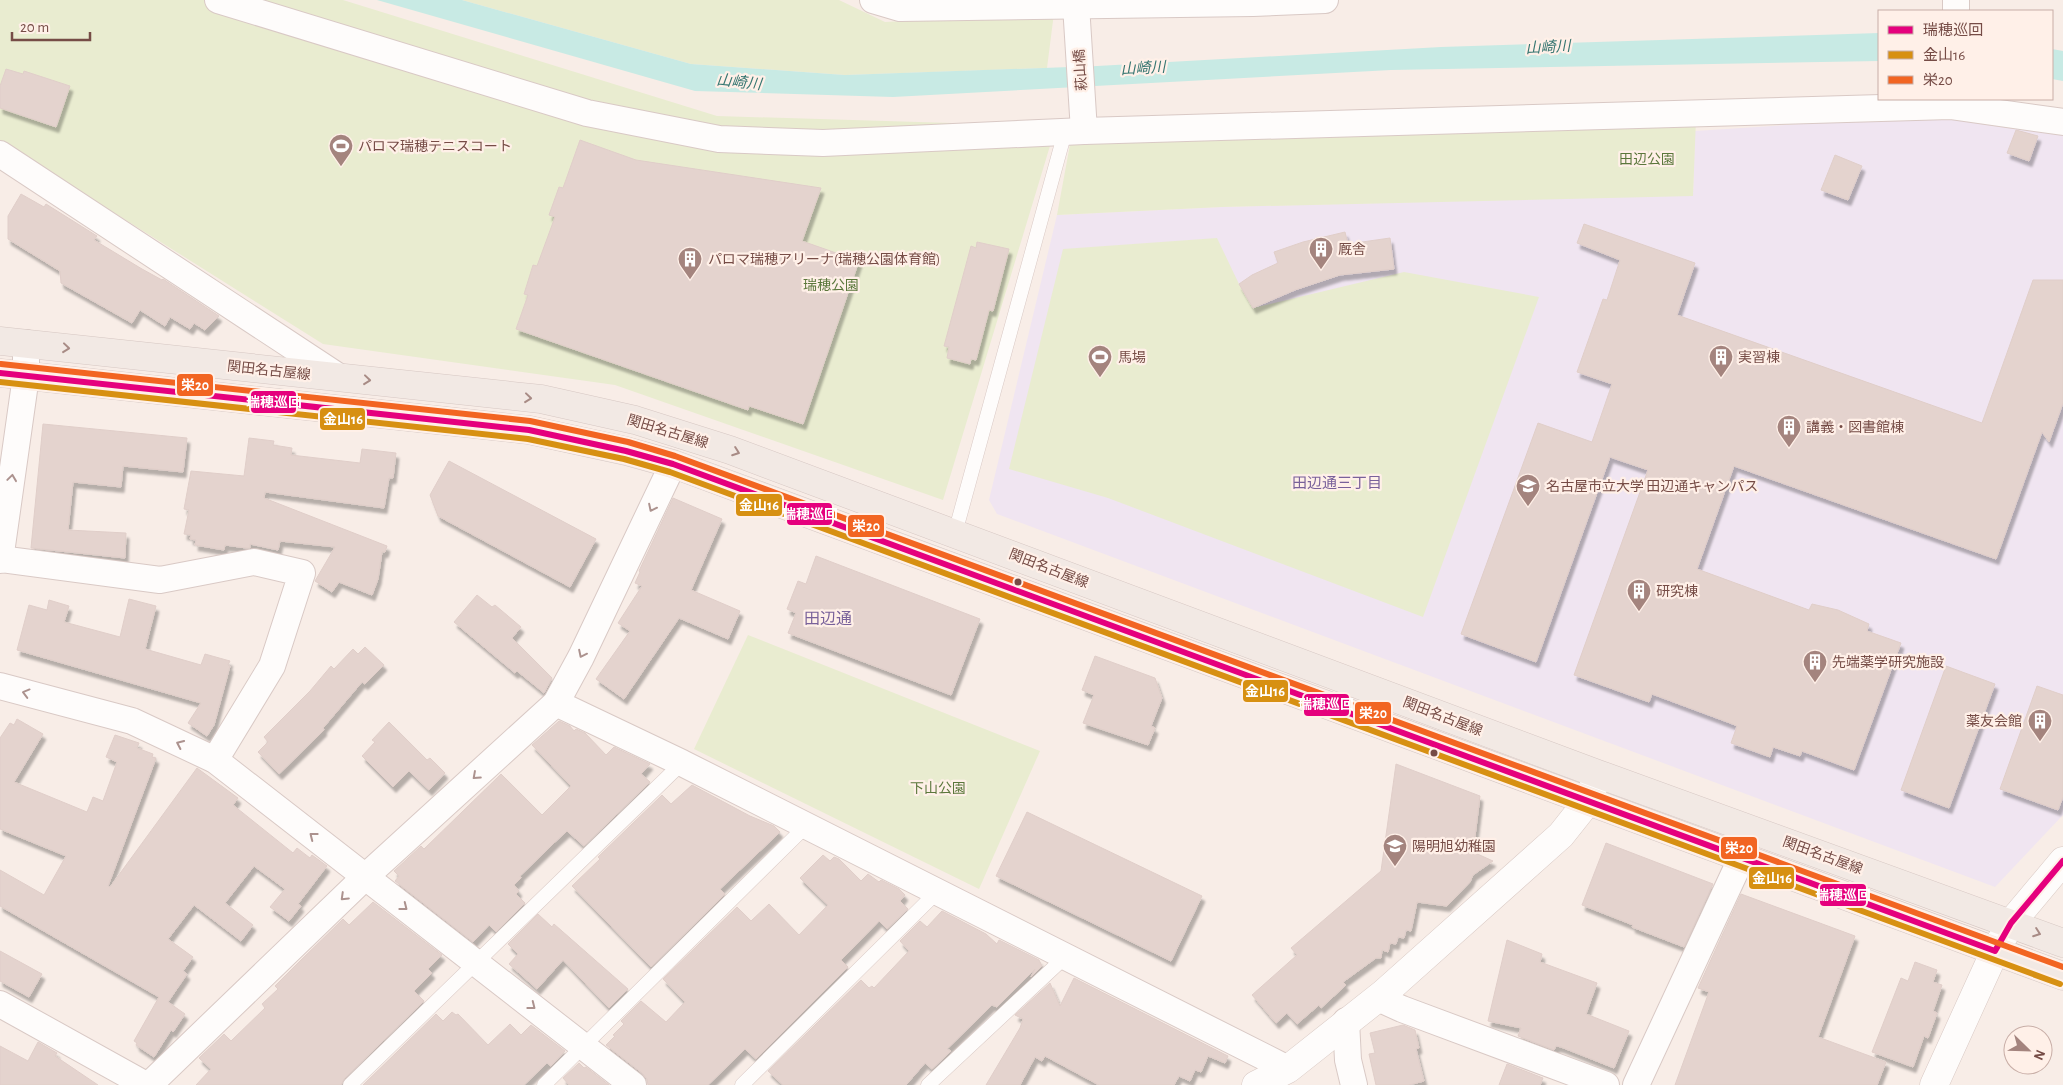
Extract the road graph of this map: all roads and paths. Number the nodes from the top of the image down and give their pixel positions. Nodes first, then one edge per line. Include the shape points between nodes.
1 (218, 0) edge
2 (873, 0) edge
3 (1325, 0) edge
4 (1254, 2) edge
5 (1066, 9) edge
6 (1950, 102) edge
7 (2063, 122) edge
8 (1077, 126) junction
9 (0, 154) edge
10 (13, 342) edge
11 (13, 375) edge
12 (339, 377) junction
13 (673, 464) junction
14 (955, 533) junction
15 (0, 560) edge
16 (0, 686) edge
17 (556, 703) junction
18 (215, 760) junction
19 (682, 763) junction
20 (1598, 774) junction
21 (1588, 801) junction
22 (806, 826) junction
23 (1742, 857) junction
24 (2063, 861) edge
25 (365, 877) junction
26 (938, 892) junction
27 (2011, 923) junction
28 (2063, 943) edge
29 (1995, 951) junction
30 (1065, 956) junction
31 (476, 963) junction
32 (2063, 976) edge
33 (1378, 998) junction
34 (0, 1004) edge
35 (1346, 1022) junction
36 (583, 1046) junction
37 (1288, 1069) junction
38 (148, 1085) edge
39 (350, 1085) edge
40 (544, 1085) edge
41 (633, 1085) edge
42 (742, 1085) edge
43 (928, 1085) edge
44 (1256, 1085) edge
45 (1354, 1085) edge
46 (1606, 1085) edge
47 (1636, 1085) edge
48 (1934, 1085) edge

1 - 8 street via 587,113 719,139 823,143
2 - 5 street via 900,8
3 - 4 street
4 - 5 street
5 - 8 street, 萩山橋
6 - 7 street
6 - 8 street
8 - 14 lane
9 - 12 street
10 - 11 street
10 -> 12 main road, 関田名古屋線
11 - 13 main road, 関田名古屋線 via 529,430
15 -> 11 street
12 -> 14 main road, 関田名古屋線 via 541,399 635,420 730,450
13 -> 17 street
13 - 21 main road, 関田名古屋線
14 - 20 main road, 関田名古屋線
15 - 18 street via 160,580 254,562 302,573 272,666
18 -> 16 street via 132,721
17 - 19 street
17 -> 25 street
25 -> 18 street
19 - 22 street
19 - 31 lane
20 - 21 street
20 - 27 main road, 関田名古屋線
21 - 23 main road, 関田名古屋線
21 - 33 street via 1561,835
22 - 26 street
22 - 36 lane
23 - 29 main road, 関田名古屋線
23 - 47 street
24 - 27 street
25 -> 31 street
25 -> 38 street
26 - 30 street
26 - 42 lane
27 -> 28 main road, 関田名古屋線
27 - 29 street
29 - 32 main road, 関田名古屋線
29 - 48 street
30 - 37 street
30 - 43 lane
31 -> 36 street
31 - 39 lane
33 - 35 street
33 - 46 street
34 - 38 street
35 - 37 street
35 - 45 street via 1348,1060
36 - 40 lane
36 - 41 street
37 - 44 street

